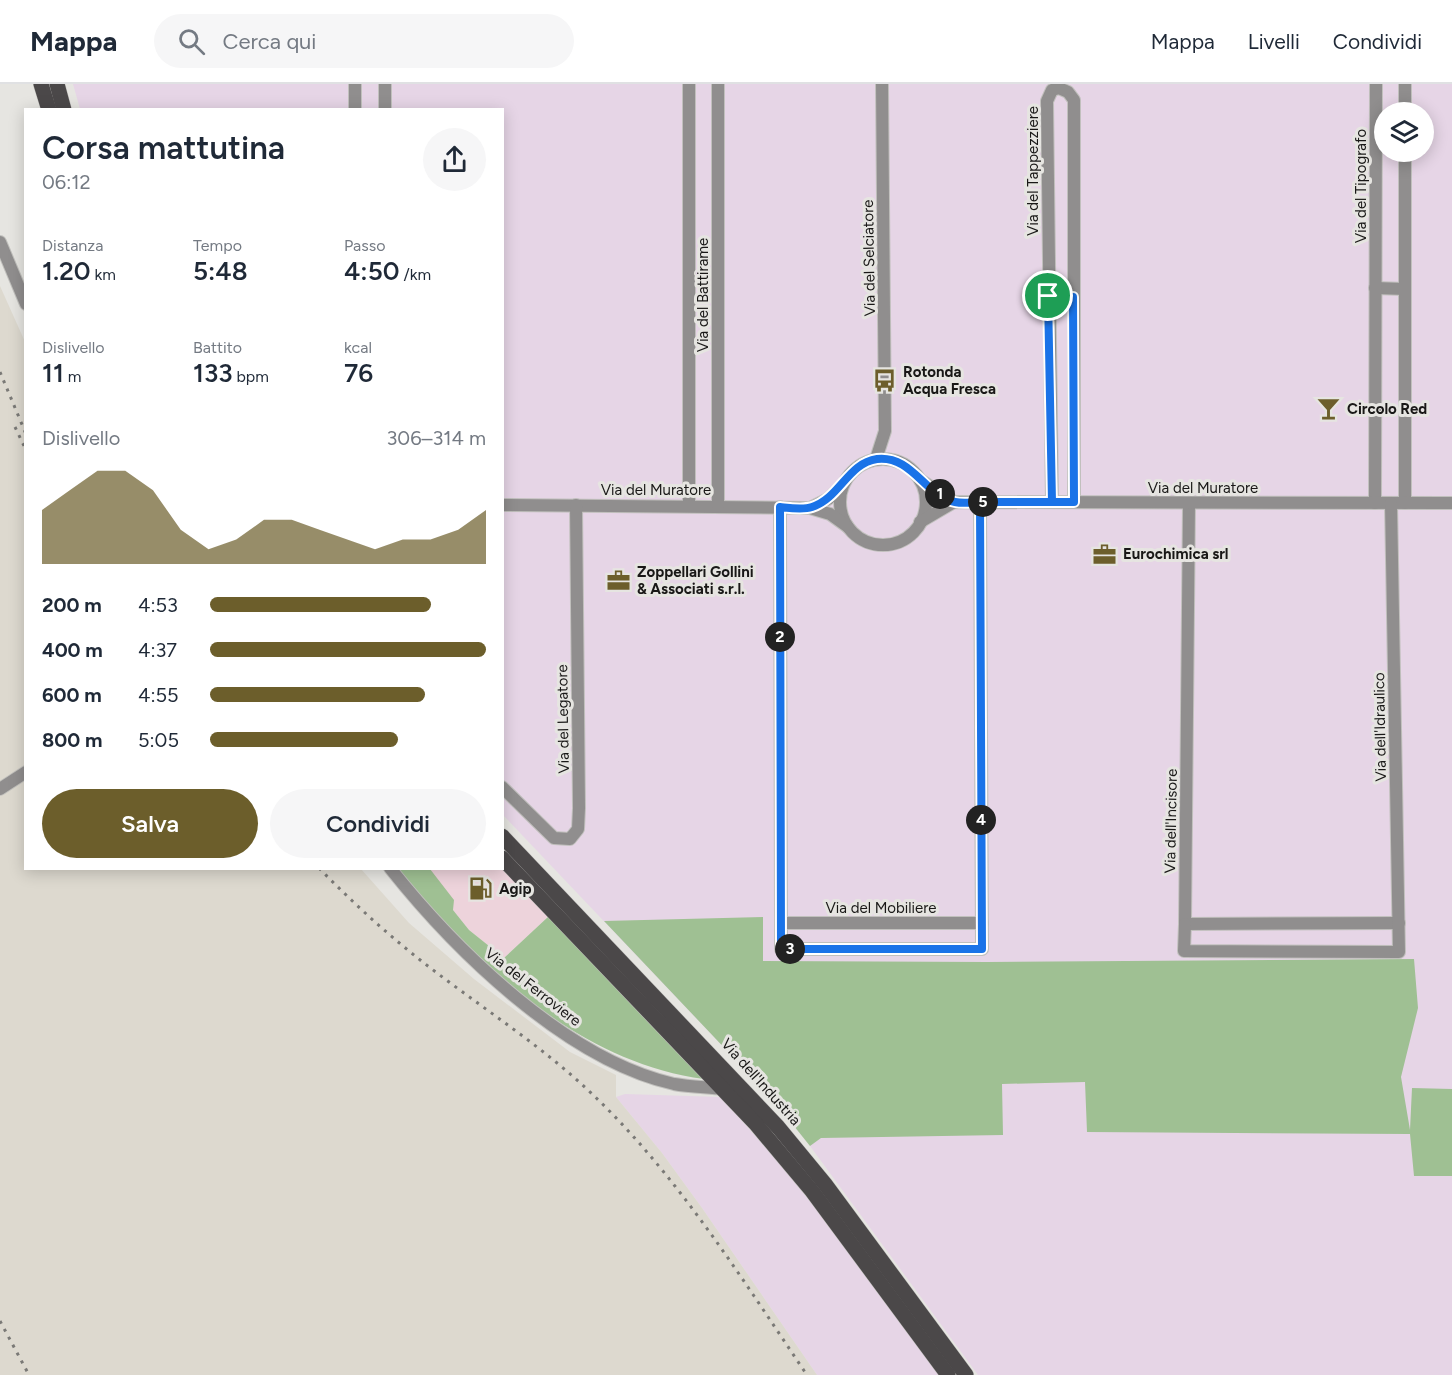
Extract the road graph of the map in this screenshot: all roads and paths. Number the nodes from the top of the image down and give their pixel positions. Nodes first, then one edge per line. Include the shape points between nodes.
1 (41, 84) edge
2 (57, 84) edge
3 (355, 84) edge
4 (385, 84) edge
5 (689, 84) edge
6 (718, 84) edge
7 (882, 84) edge
8 (1376, 84) edge
9 (1405, 84) edge
10 (1405, 102) edge
11 (48, 108) edge
12 (63, 108) edge
13 (356, 108) edge
14 (385, 108) edge
15 (1405, 162) edge
16 (0, 242) edge
17 (1375, 288) junction
18 (1405, 290) junction
19 (1048, 296) junction
20 (1073, 297) junction
21 (24, 299) edge
22 (885, 431) junction
23 (876, 459) junction
24 (897, 461) junction
25 (919, 479) junction
26 (843, 485) junction
27 (954, 502) junction
28 (980, 502) junction
29 (1052, 502) junction
30 (1074, 502) junction
31 (1189, 502) junction
32 (1452, 502) edge
33 (1375, 503) junction
34 (1390, 503) junction
35 (1405, 503) junction
36 (504, 505) edge
37 (576, 505) junction
38 (689, 505) junction
39 (718, 506) junction
40 (780, 507) junction
41 (810, 508) junction
42 (920, 522) junction
43 (848, 527) junction
44 (24, 773) edge
45 (0, 789) edge
46 (504, 789) edge
47 (504, 838) edge
48 (504, 860) edge
49 (392, 870) edge
50 (982, 923) junction
51 (1400, 923) junction
52 (781, 924) junction
53 (1185, 924) junction
54 (1399, 952) joint
55 (724, 1089) junction
56 (948, 1375) edge
57 (966, 1375) edge

1 - 11 main road
2 - 12 main road
3 - 13 street
4 - 14 street
5 - 38 street, Via del Battirame
6 - 39 street, Via del Battirame
7 - 22 street, Via del Selciatore
8 - 17 street, Via del Tipografo
9 - 10 street
15 - 18 street
16 - 21 street
17 - 18 street
17 - 33 street, Via del Tipografo
18 - 35 street
19 - 20 street
19 - 20 street, Via del Tappezziere via 1047,101 1052,90 1059,88 1074,100
19 - 29 street, Via del Tappezziere
20 - 30 street, Via del Tappezziere
22 - 23 street, Via del Selciatore
22 - 24 street, Via del Selciatore
23 - 24 street
23 - 26 street via 862,464
24 - 25 street
25 - 27 street
25 - 42 street via 925,500
26 - 41 street
26 - 43 street via 840,499
27 - 28 street, Via del Muratore
27 - 42 street
28 - 29 street, Via del Muratore
28 - 50 street
29 - 30 street, Via del Muratore
30 - 31 street, Via del Muratore
31 - 33 street, Via del Muratore
31 - 53 street, Via dell'Incisore
32 - 35 street, Via del Muratore
33 - 34 street, Via del Muratore
34 - 35 street, Via del Muratore
34 - 51 street, Via dell'Idraulico
36 - 37 street, Via del Muratore
37 - 38 street, Via del Muratore
37 - 46 street, Via del Legatore via 579,808 575,835 570,839 554,838
38 - 39 street, Via del Muratore
39 - 40 street, Via del Muratore
40 - 41 street, Via del Muratore
40 - 52 street
41 - 43 street, Via del Muratore via 830,514
42 - 43 street via 906,537 885,545 865,540
44 - 45 street
47 - 57 main road, Via dell'Industria via 778,1127 825,1184
48 - 55 main road
49 - 55 street, Via del Ferroviere via 475,962 577,1041 610,1059 674,1084
50 - 52 street, Via del Mobiliere
50 - 52 street via 982,949 781,949
51 - 53 street
51 - 54 street, Via dell'Idraulico
53 - 54 street, Via dell'Incisore via 1184,951
55 - 56 main road via 812,1191

